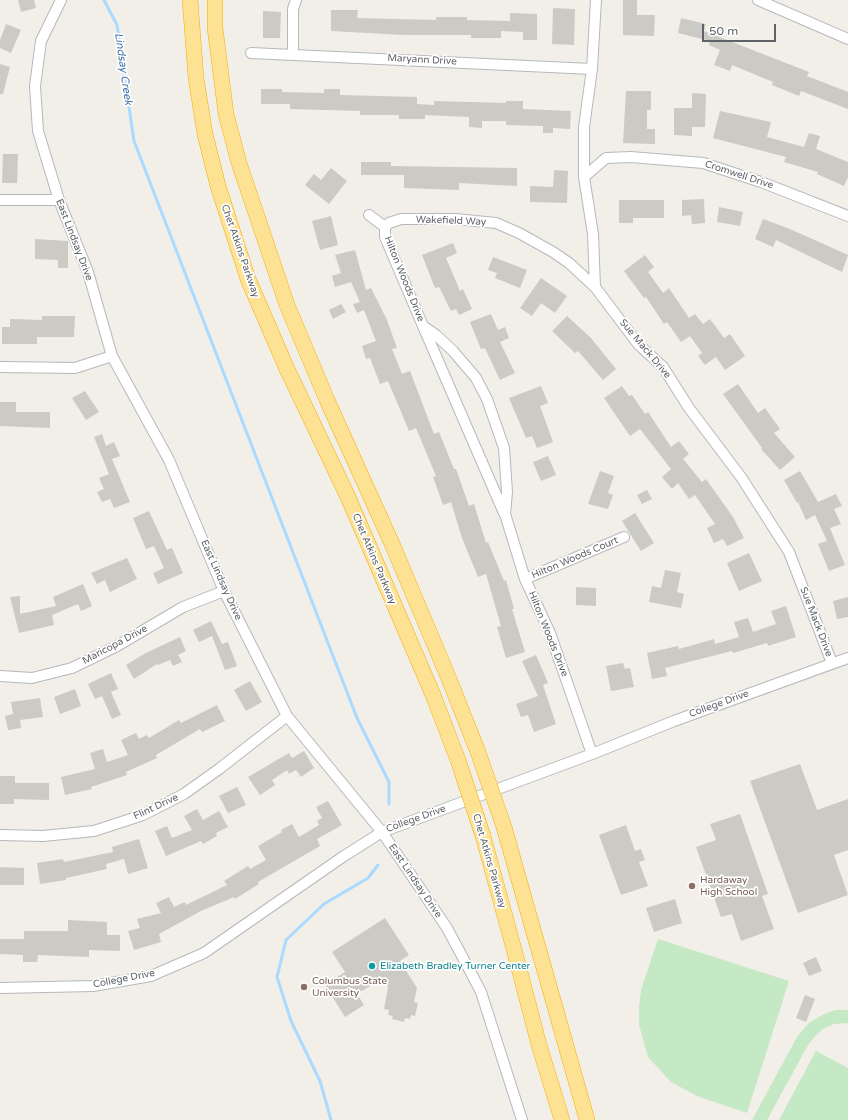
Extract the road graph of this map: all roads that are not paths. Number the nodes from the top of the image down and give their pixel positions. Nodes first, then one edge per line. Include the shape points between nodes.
1 (61, 0) edge
2 (190, 0) edge
3 (215, 0) edge
4 (296, 0) edge
5 (596, 0) edge
6 (758, 0) edge
7 (848, 39) edge
8 (251, 52) dead end
9 (293, 54) junction
10 (592, 68) junction
11 (584, 177) junction
12 (0, 200) edge
13 (59, 200) junction
14 (369, 215) dead end
15 (848, 216) edge
16 (385, 227) junction
17 (595, 287) junction
18 (423, 326) junction
19 (112, 356) junction
20 (0, 367) edge
21 (505, 514) junction
22 (624, 537) dead end
23 (525, 578) junction
24 (224, 591) junction
25 (848, 658) edge
26 (832, 663) junction
27 (0, 676) edge
28 (287, 716) junction
29 (592, 754) junction
30 (382, 832) junction
31 (0, 835) edge
32 (0, 988) edge
33 (522, 1120) edge
34 (562, 1120) edge
35 (587, 1120) edge

1 - 13 street, East Lindsay Drive via 41,41 35,86 38,132
2 - 34 highway, Chet Atkins Parkway, bridge via 196,78 205,134 218,186 248,279 348,497 433,695 458,760 483,836 539,1045
3 - 35 highway, bridge via 215,28 226,114 239,163 287,305 396,553 478,752 504,827
4 - 9 street via 293,9
5 - 10 street
6 - 7 street
8 - 9 street, Maryann Drive
9 - 10 street, Maryann Drive
10 - 11 street via 584,128
11 - 15 street, Cromwell Drive via 606,158 703,163 761,182
11 - 17 street via 592,234
12 - 13 street
13 - 19 street, East Lindsay Drive via 88,272
14 - 16 street, Hilton Woods Drive
16 - 17 street, Wakefield Way via 401,219 455,219 496,223 553,252
16 - 18 street, Hilton Woods Drive via 385,237
17 - 26 street, Sue Mack Drive via 638,344 663,367 689,408 741,477 785,546
18 - 21 street, Hilton Woods Drive
18 - 21 street, Hilton Woods Drive via 436,334 453,351 476,378 487,398 504,448 507,492
19 - 20 street via 75,368
19 - 24 street, East Lindsay Drive via 169,460
21 - 23 street, Hilton Woods Drive
22 - 23 street, Hilton Woods Court
23 - 29 street, Hilton Woods Drive via 550,633
24 - 27 street, Maricopa Drive via 183,607 117,646 72,668 32,678
24 - 28 street, East Lindsay Drive
25 - 26 street, College Drive
26 - 29 street, College Drive
28 - 30 street, East Lindsay Drive
28 - 31 street, Flint Drive via 184,794 143,815 94,831 43,836
29 - 30 street, College Drive
30 - 32 street, College Drive via 204,952 151,976 93,986
30 - 33 street, East Lindsay Drive via 447,928 481,992

